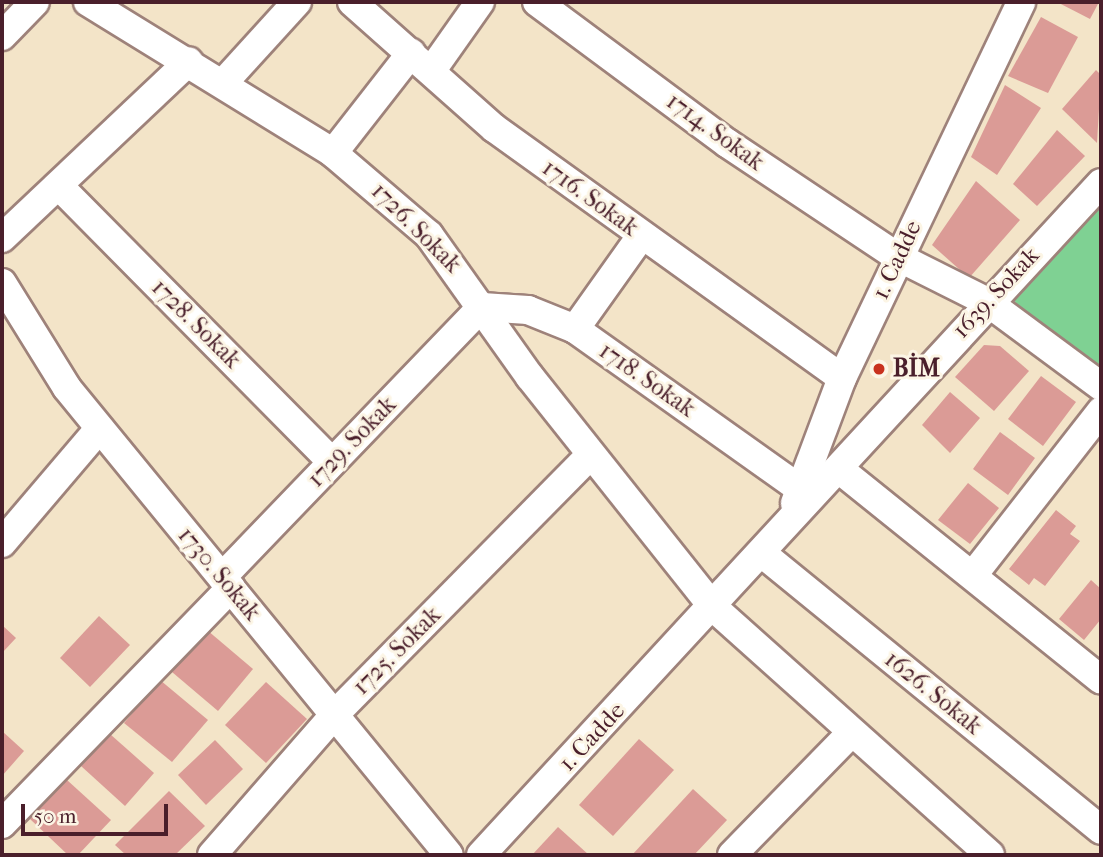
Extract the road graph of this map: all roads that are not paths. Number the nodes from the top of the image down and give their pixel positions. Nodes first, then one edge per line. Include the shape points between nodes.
1 (35, 2) edge
2 (88, 2) edge
3 (297, 2) edge
4 (352, 2) edge
5 (480, 2) edge
6 (537, 2) edge
7 (1021, 2) edge
8 (128, 11) edge
9 (569, 11) edge
10 (2, 36) edge
11 (189, 61) junction
12 (421, 62) junction
13 (225, 81) junction
14 (333, 153) junction
15 (1101, 183) edge
16 (59, 186) junction
17 (641, 236) junction
18 (2, 238) edge
19 (898, 257) junction
20 (2, 283) edge
21 (986, 301) junction
22 (482, 307) junction
23 (575, 329) junction
24 (842, 378) junction
25 (1101, 386) edge
26 (1101, 411) edge
27 (99, 429) junction
28 (590, 456) junction
29 (332, 462) junction
30 (839, 469) junction
31 (799, 488) junction
32 (789, 525) junction
33 (2, 543) edge
34 (764, 555) junction
35 (973, 575) junction
36 (226, 582) junction
37 (714, 608) junction
38 (1098, 669) edge
39 (335, 714) junction
40 (849, 735) junction
41 (2, 824) edge
42 (1101, 830) edge
43 (981, 853) edge
44 (212, 855) edge
45 (449, 855) edge
46 (481, 855) edge
47 (732, 855) edge

1 - 10 street
2 - 8 street, 1726. Sokak
3 - 13 street
4 - 12 street, 1716. Sokak
5 - 12 street
6 - 9 street, 1714. Sokak
7 - 19 street, 1. Cadde
8 - 11 street, 1726. Sokak
9 - 19 street, 1714. Sokak via 727,143
11 - 13 street, 1726. Sokak
11 - 16 street
12 - 14 street
12 - 17 street, 1716. Sokak via 494,128
13 - 14 street, 1726. Sokak
14 - 22 street, 1726. Sokak via 429,235
15 - 21 street, 1639. Sokak
16 - 18 street
16 - 29 street, 1728. Sokak
17 - 23 street
17 - 24 street, 1716. Sokak
19 - 21 street, 1714. Sokak
19 - 24 street, 1. Cadde
20 - 27 street, 1730. Sokak
21 - 25 street, 1714. Sokak
21 - 30 street, 1639. Sokak
22 - 23 street, 1718. Sokak via 528,310
22 - 28 street, 1726. Sokak
22 - 29 street, 1729. Sokak
23 - 31 street, 1718. Sokak
24 - 31 street, 1. Cadde
26 - 35 street
27 - 33 street
27 - 36 street, 1730. Sokak
28 - 37 street, 1726. Sokak
28 - 39 street, 1725. Sokak
29 - 36 street, 1729. Sokak
30 - 32 street, 1. Cadde
30 - 35 street
31 - 32 street, 1. Cadde
32 - 34 street, 1. Cadde
34 - 37 street, 1. Cadde
34 - 42 street, 1626. Sokak
35 - 38 street
36 - 39 street, 1730. Sokak
36 - 41 street, 1729. Sokak
37 - 40 street, 1726. Sokak
37 - 46 street, 1. Cadde
39 - 44 street, 1725. Sokak
39 - 45 street, 1730. Sokak
40 - 43 street, 1726. Sokak
40 - 47 street

